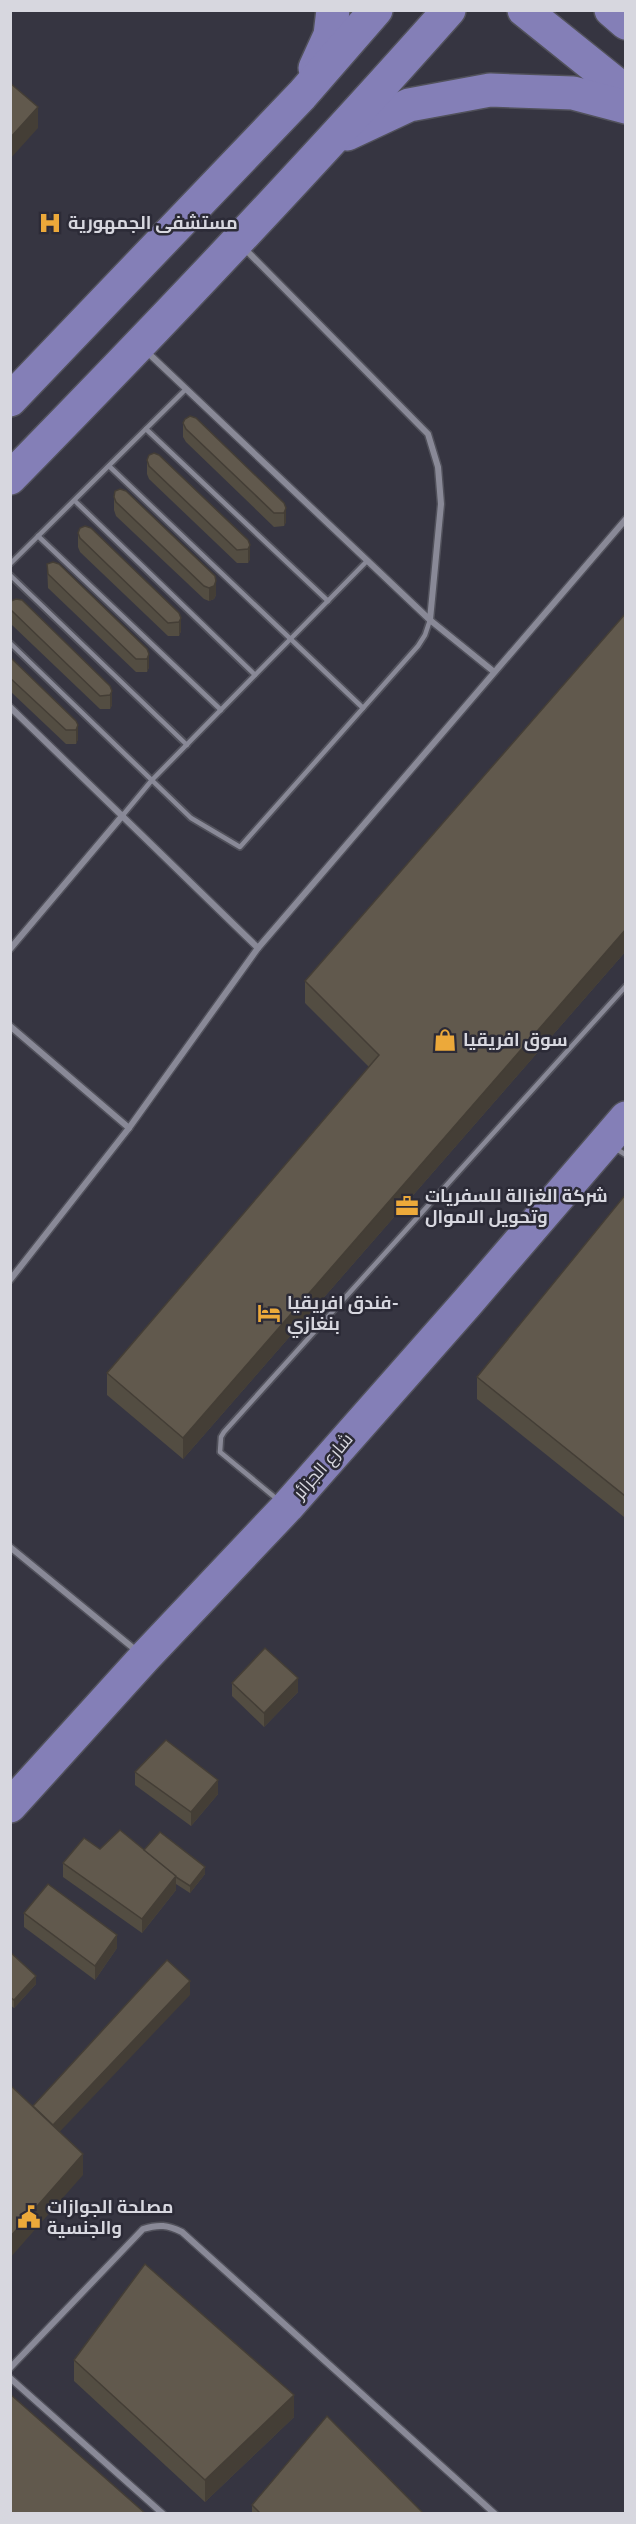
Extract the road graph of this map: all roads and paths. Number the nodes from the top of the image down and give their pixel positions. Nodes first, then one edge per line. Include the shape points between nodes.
1 (333, 10) edge
2 (376, 10) edge
3 (449, 10) edge
4 (524, 10) edge
5 (611, 10) edge
6 (626, 22) edge
7 (626, 92) edge
8 (302, 95) junction
9 (626, 107) edge
10 (334, 140) junction
11 (238, 242) junction
12 (140, 346) junction
13 (186, 389) junction
14 (10, 400) edge
15 (146, 429) junction
16 (109, 466) junction
17 (10, 478) edge
18 (75, 501) junction
19 (626, 519) edge
20 (38, 536) junction
21 (368, 561) junction
22 (10, 564) edge
23 (10, 575) edge
24 (328, 601) junction
25 (430, 620) junction
26 (291, 639) junction
27 (10, 643) edge
28 (493, 671) junction
29 (255, 675) junction
30 (10, 707) edge
31 (363, 708) junction
32 (221, 710) junction
33 (187, 745) junction
34 (152, 780) junction
35 (123, 815) junction
36 (258, 948) junction
37 (10, 949) edge
38 (626, 986) edge
39 (10, 1026) edge
40 (129, 1128) junction
41 (619, 1138) edge
42 (13, 1271) edge
43 (10, 1280) edge
44 (287, 1507) junction
45 (10, 1547) edge
46 (145, 1657) junction
47 (10, 1806) edge
48 (10, 2368) edge
49 (10, 2378) edge
50 (163, 2514) edge
51 (495, 2514) edge

1 - 8 main road via 330,35
2 - 8 main road
3 - 10 main road
4 - 7 main road
5 - 6 main road
8 - 14 main road
9 - 10 main road via 573,93 490,90 410,105
10 - 11 main road
11 - 12 main road
11 - 25 street via 428,434 438,467 441,504
12 - 13 street
12 - 17 main road
13 - 15 lane
13 - 21 street
15 - 16 lane
15 - 24 lane
16 - 18 lane
16 - 26 lane
18 - 20 lane
18 - 29 lane
19 - 28 street
20 - 22 lane
20 - 32 lane
21 - 24 lane
21 - 25 street
23 - 33 lane
24 - 26 lane
25 - 28 street
25 - 31 lane via 418,646
26 - 29 lane
26 - 31 lane
27 - 34 lane
28 - 36 street
29 - 32 lane
30 - 35 street
31 - 34 lane via 240,847 191,818
32 - 33 lane
33 - 34 lane
34 - 35 lane
35 - 36 street
35 - 37 street
36 - 40 street
38 - 44 lane via 220,1437 220,1452
39 - 40 street
40 - 42 street
41 - 44 main road, شارع الجزائر
42 - 43 street
44 - 46 main road, شارع الجزائر
45 - 46 street
46 - 47 main road, شارع الجزائر
48 - 51 street via 143,2229 170,2226 182,2232
49 - 50 street

